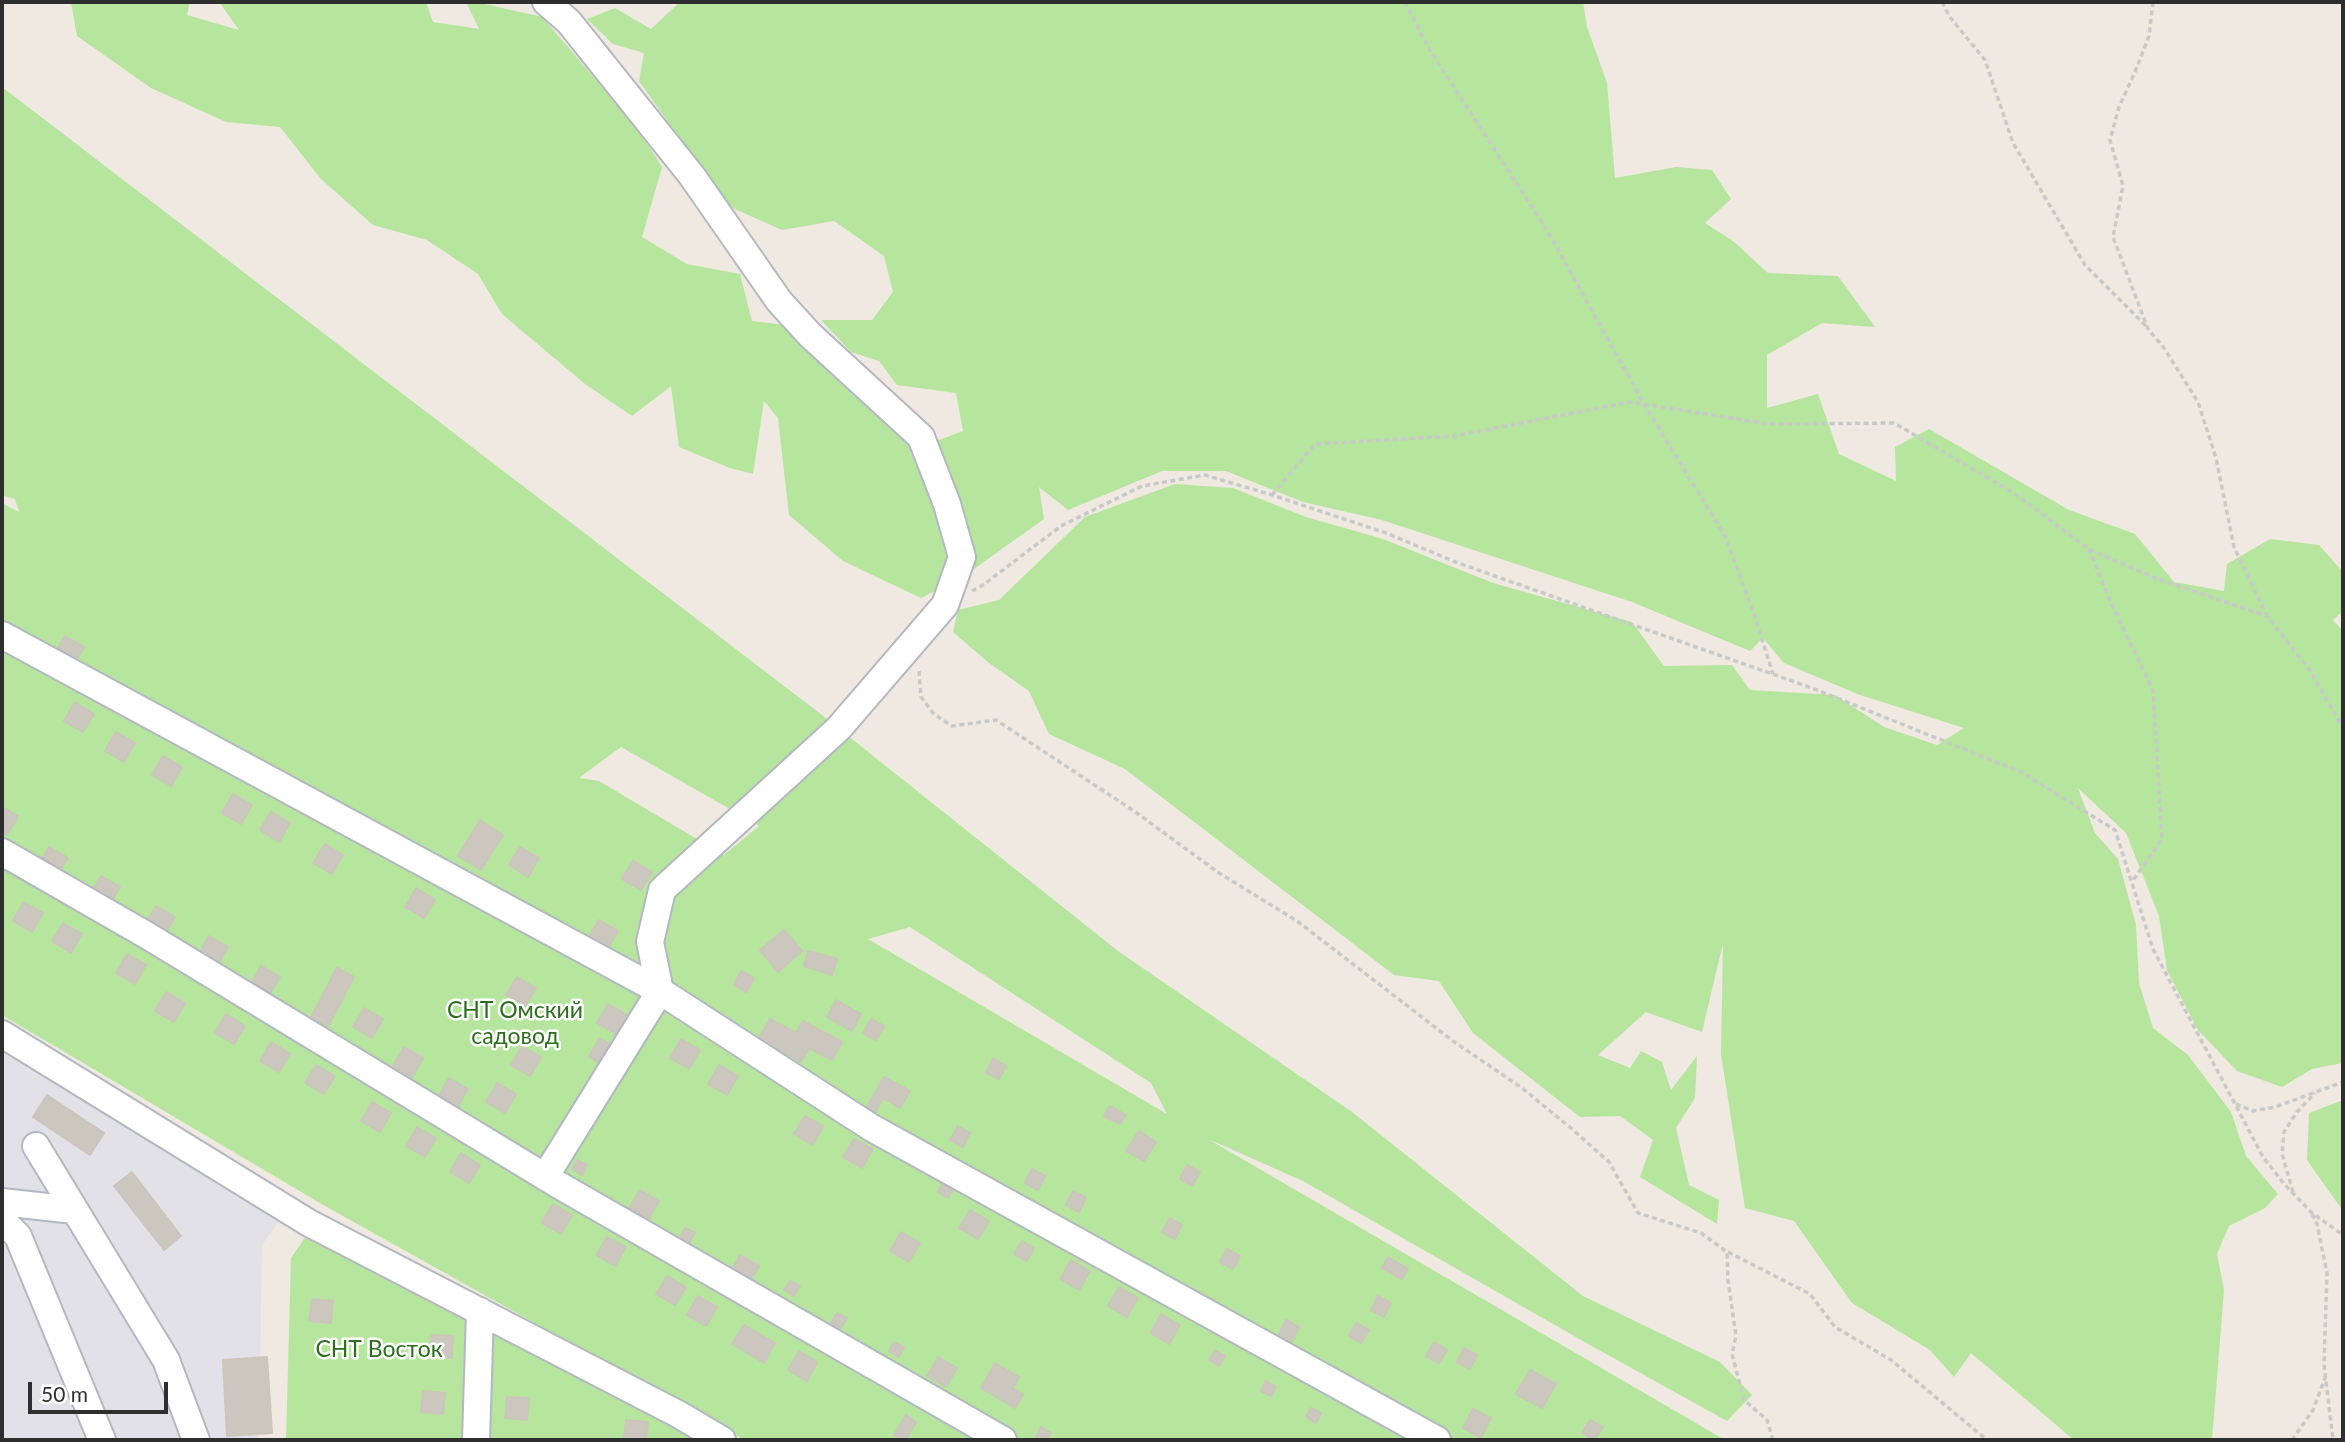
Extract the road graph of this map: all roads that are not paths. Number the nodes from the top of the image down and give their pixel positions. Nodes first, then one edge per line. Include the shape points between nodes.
1 (546, 2) edge
2 (2, 635) edge
3 (2, 852) edge
4 (660, 991) junction
5 (2, 1034) edge
6 (36, 1146) dead end
7 (545, 1177) junction
8 (2, 1202) edge
9 (74, 1210) junction
10 (2, 1220) edge
11 (480, 1311) junction
12 (678, 1414) junction
13 (102, 1440) edge
14 (196, 1440) edge
15 (476, 1440) edge
16 (676, 1440) edge
17 (722, 1440) edge
18 (1003, 1440) edge
19 (1437, 1440) edge

1 - 4 lane via 569,22 684,166 779,301 920,437 947,504 961,557 945,605 839,728 662,890 650,942
2 - 4 lane
3 - 7 lane
4 - 7 lane
4 - 19 lane via 872,1128
5 - 11 lane via 309,1223
6 - 9 lane
7 - 18 lane
8 - 9 lane
9 - 14 lane via 166,1360
10 - 13 lane via 18,1236
11 - 12 lane
11 - 15 lane
12 - 16 lane
12 - 17 lane

